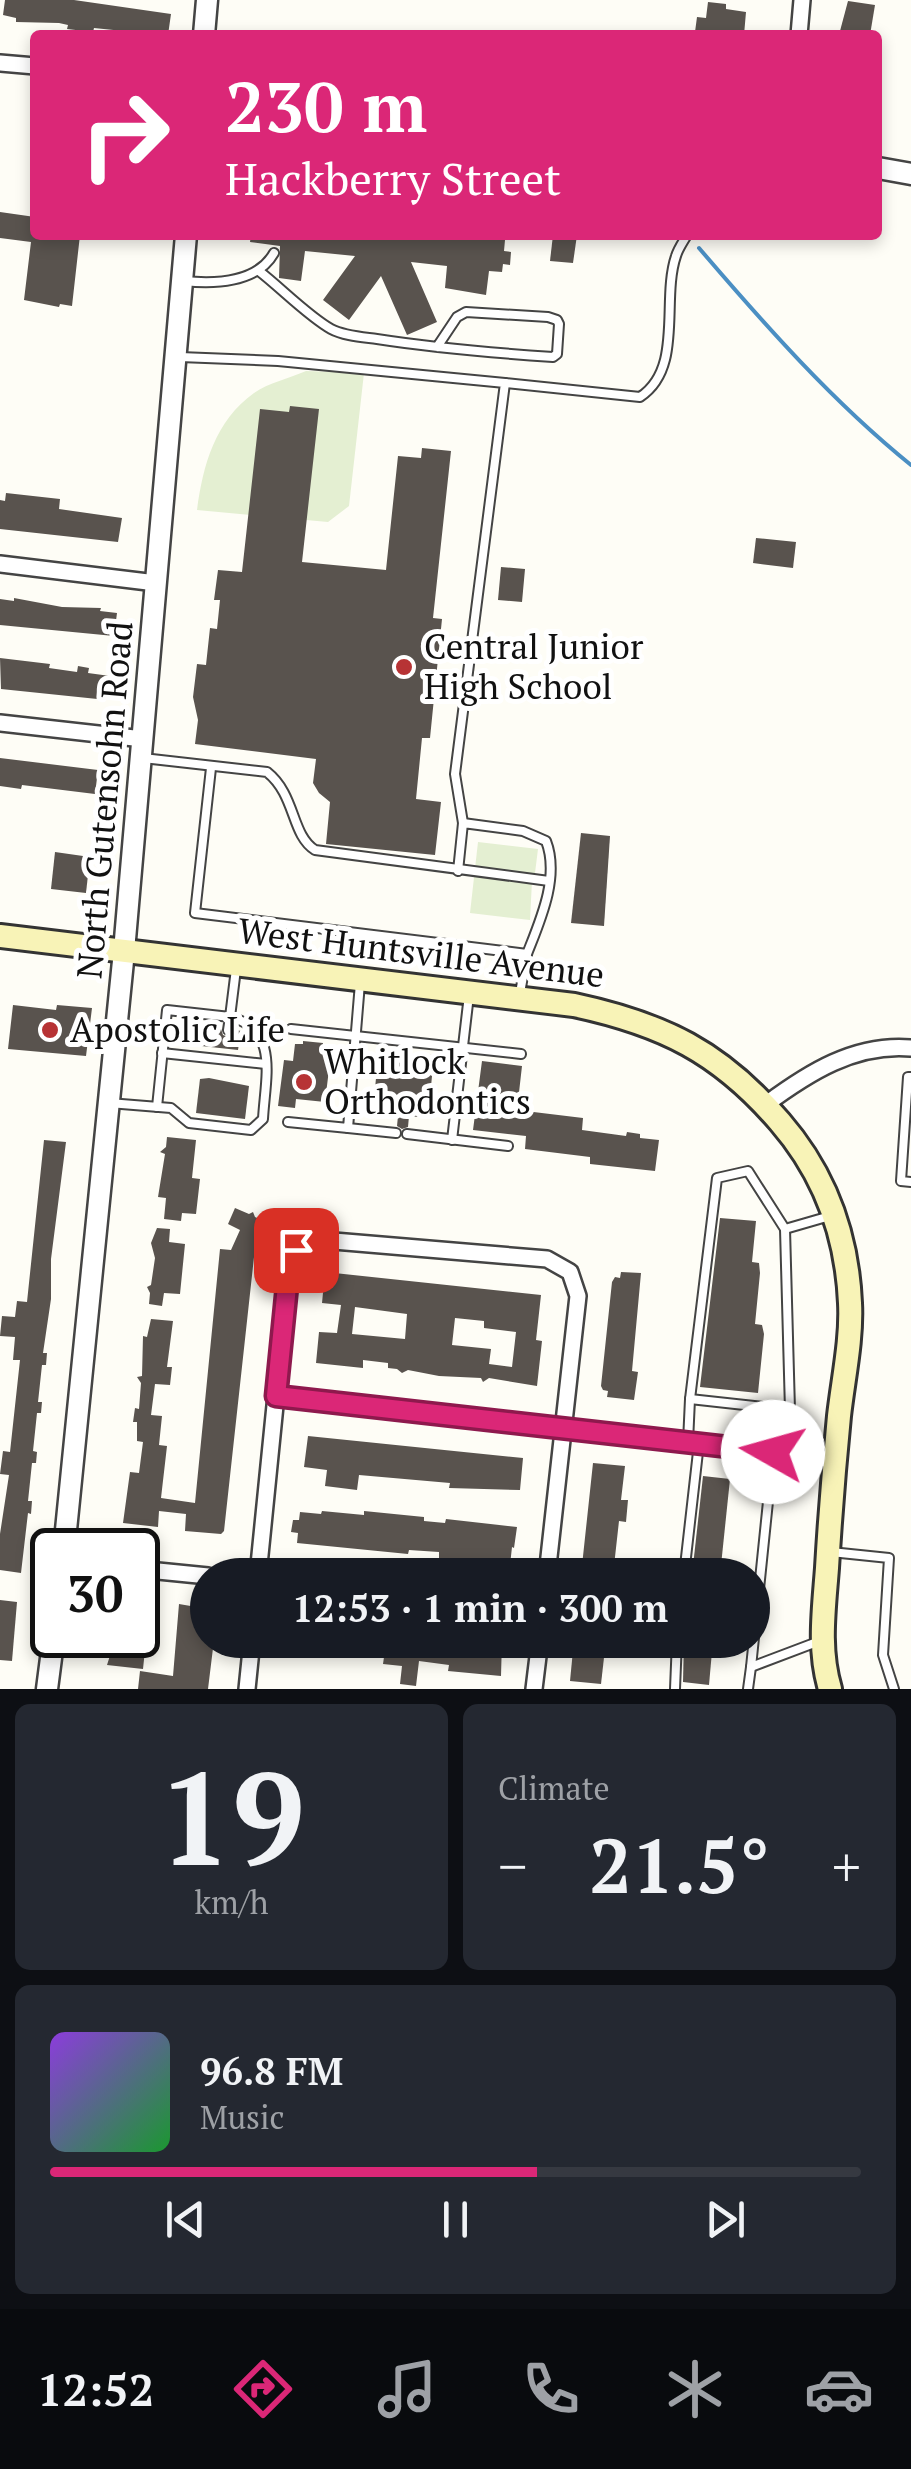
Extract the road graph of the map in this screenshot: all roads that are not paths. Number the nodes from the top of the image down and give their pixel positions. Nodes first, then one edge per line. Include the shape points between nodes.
1 (207, 0) edge
2 (802, 0) edge
3 (204, 30) edge
4 (799, 30) edge
5 (0, 63) edge
6 (30, 66) edge
7 (882, 169) edge
8 (911, 174) edge
9 (186, 240) edge
10 (684, 240) edge
11 (274, 253) dead end
12 (259, 271) junction
13 (182, 281) junction
14 (437, 347) junction
15 (176, 357) junction
16 (505, 382) junction
17 (0, 564) edge
18 (156, 584) junction
19 (0, 723) edge
20 (142, 749) junction
21 (211, 768) junction
22 (464, 823) junction
23 (458, 871) junction
24 (548, 880) junction
25 (0, 936) edge
26 (124, 951) junction
27 (527, 954) junction
28 (236, 964) junction
29 (360, 979) junction
30 (470, 992) junction
31 (520, 998) junction
32 (196, 1013) junction
33 (211, 1015) junction
34 (230, 1017) junction
35 (194, 1026) dead end
36 (210, 1028) dead end
37 (291, 1029) dead end
38 (228, 1030) dead end
39 (356, 1036) junction
40 (192, 1045) dead end
41 (209, 1047) dead end
42 (463, 1048) junction
43 (911, 1048) edge
44 (225, 1049) dead end
45 (162, 1053) junction
46 (521, 1054) dead end
47 (191, 1056) junction
48 (208, 1058) junction
49 (224, 1060) junction
50 (266, 1064) junction
51 (911, 1077) edge
52 (109, 1102) junction
53 (766, 1105) junction
54 (157, 1107) junction
55 (288, 1122) dead end
56 (348, 1128) junction
57 (396, 1133) dead end
58 (407, 1134) dead end
59 (452, 1140) junction
60 (508, 1146) dead end
61 (906, 1156) edge
62 (911, 1182) edge
63 (834, 1215) junction
64 (785, 1229) junction
65 (276, 1396) junction
66 (690, 1399) junction
67 (758, 1406) junction
68 (563, 1427) junction
69 (693, 1443) junction
70 (754, 1450) junction
71 (773, 1452) junction
72 (835, 1460) junction
73 (66, 1528) edge
74 (828, 1551) junction
75 (260, 1558) edge
76 (549, 1558) edge
77 (685, 1558) edge
78 (160, 1571) edge
79 (190, 1574) edge
80 (822, 1640) junction
81 (51, 1658) edge
82 (250, 1658) edge
83 (538, 1658) edge
84 (676, 1658) edge
85 (751, 1667) junction
86 (47, 1689) edge
87 (247, 1689) edge
88 (534, 1689) edge
89 (675, 1689) edge
90 (748, 1689) edge
91 (830, 1689) edge
92 (894, 1689) edge

1 - 3 street
2 - 4 street
5 - 6 street
7 - 8 street
9 - 13 street, North Gutensohn Road
10 - 16 lane via 675,257 663,370 654,388 640,396
11 - 12 lane
12 - 13 lane via 218,282
12 - 14 lane via 332,329
13 - 15 street, North Gutensohn Road
14 - 14 lane via 553,357 560,324 548,317 466,312
15 - 16 lane
15 - 18 street, North Gutensohn Road
16 - 22 lane via 455,774
17 - 18 street
18 - 20 street, North Gutensohn Road
19 - 20 street
20 - 21 lane
20 - 26 street, North Gutensohn Road
21 - 23 lane via 267,772 280,783 305,844 315,850
21 - 27 lane via 195,913
22 - 23 lane
22 - 24 lane via 523,831 546,842
23 - 24 lane
24 - 27 lane
25 - 26 main road, West Huntsville Avenue
26 - 28 main road, West Huntsville Avenue
26 - 52 street, North Gutensohn Road
27 - 31 lane
28 - 29 main road, West Huntsville Avenue
28 - 34 lane
29 - 30 main road, West Huntsville Avenue
29 - 39 lane
30 - 31 main road, West Huntsville Avenue
30 - 42 lane
31 - 53 main road, West Huntsville Avenue via 628,1016 683,1039
32 - 33 lane
32 - 35 lane
32 - 45 lane via 166,1010
33 - 34 lane
33 - 36 lane
34 - 38 lane
34 - 50 lane via 248,1022 264,1042
37 - 39 lane
39 - 42 lane
39 - 56 lane
40 - 47 lane
41 - 48 lane
42 - 46 lane
42 - 59 lane
43 - 53 street via 838,1060
44 - 49 lane
45 - 47 lane
45 - 54 lane
47 - 48 lane
48 - 49 lane
49 - 50 lane
50 - 54 lane via 263,1119 251,1130 190,1124 171,1108
51 - 61 lane
52 - 54 lane
52 - 73 street, North Gutensohn Road
53 - 63 main road, West Huntsville Avenue via 800,1145
55 - 56 lane
56 - 57 lane
58 - 59 lane
59 - 60 lane
61 - 62 lane via 901,1181
63 - 64 lane
63 - 72 main road, West Huntsville Avenue via 851,1306
64 - 66 lane via 748,1171 718,1178
64 - 67 lane via 790,1410
65 - 68 street
65 - 68 street via 296,1250 322,1240 547,1259 570,1272 578,1296
65 - 75 street
66 - 67 lane
66 - 69 lane
67 - 70 lane
68 - 69 street
68 - 76 street
69 - 70 street
69 - 77 lane
70 - 71 street
71 - 72 street
71 - 85 lane
72 - 74 main road, West Huntsville Avenue
74 - 80 main road, West Huntsville Avenue
74 - 92 lane via 889,1558 883,1655
78 - 79 street
80 - 85 lane
80 - 91 main road, West Huntsville Avenue
81 - 86 street
82 - 87 street
83 - 88 street
84 - 89 lane
85 - 90 lane

